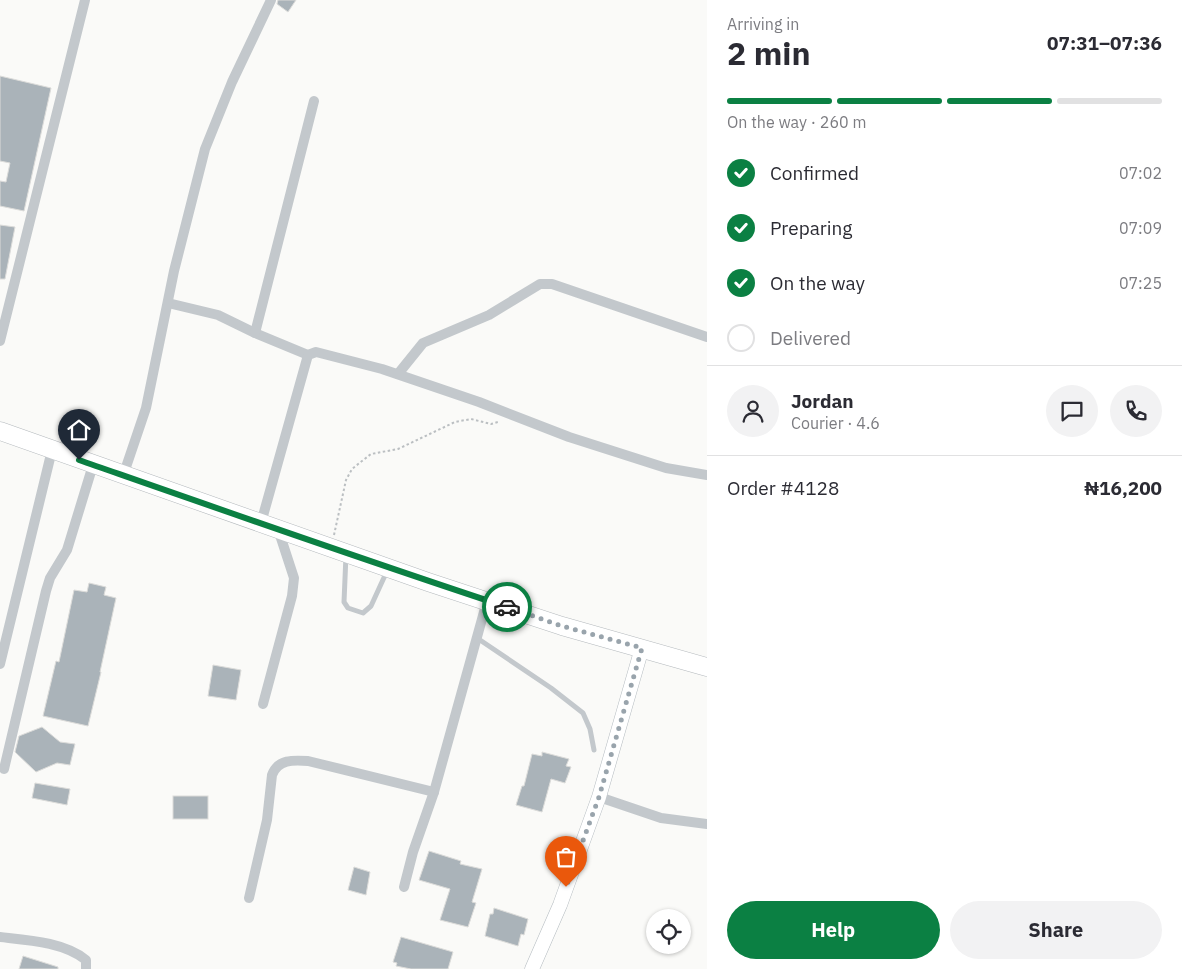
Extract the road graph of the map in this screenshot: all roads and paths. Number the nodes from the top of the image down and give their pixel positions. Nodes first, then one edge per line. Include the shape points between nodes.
1 (86, 0) edge
2 (271, 0) edge
3 (314, 101) dead end
4 (168, 302) junction
5 (255, 333) junction
6 (707, 337) edge
7 (0, 341) edge
8 (308, 355) junction
9 (398, 374) junction
10 (506, 412) junction
11 (0, 431) edge
12 (52, 450) junction
13 (93, 465) junction
14 (707, 474) edge
15 (123, 476) junction
16 (261, 523) junction
17 (278, 529) junction
18 (339, 550) junction
19 (389, 568) junction
20 (487, 601) junction
21 (477, 638) junction
22 (642, 648) junction
23 (0, 664) edge
24 (707, 667) edge
25 (263, 704) dead end
26 (594, 750) dead end
27 (4, 769) dead end
28 (434, 792) junction
29 (599, 797) junction
30 (707, 824) edge
31 (404, 887) dead end
32 (249, 898) dead end
33 (0, 937) edge
34 (86, 969) edge
35 (532, 969) edge

1 - 7 street
2 - 4 street via 205,149
3 - 5 street
4 - 5 street via 218,314
4 - 15 street via 146,408
5 - 8 street
6 - 9 street via 552,284 540,284 489,315 424,343
8 - 9 street via 316,352 335,356
8 - 16 street
9 - 10 street
10 - 14 street via 569,437 666,468
10 - 18 path via 498,422 491,424 471,419 455,422 398,450 371,454 352,469 346,480
11 - 12 highway
12 - 13 highway
12 - 23 street
13 - 15 highway
13 - 27 street via 67,550 46,591
15 - 16 highway
16 - 17 highway
17 - 18 highway
17 - 25 street via 294,578
18 - 19 highway
18 - 19 lane via 344,602 348,608 364,613 371,606
19 - 20 highway
20 - 21 street
20 - 22 highway
21 - 26 lane via 583,713
21 - 28 street
22 - 24 highway
22 - 29 street
28 - 31 street
28 - 32 street via 308,761 283,762 272,775
29 - 30 street via 660,818
29 - 35 street
33 - 34 street via 77,953 86,960

